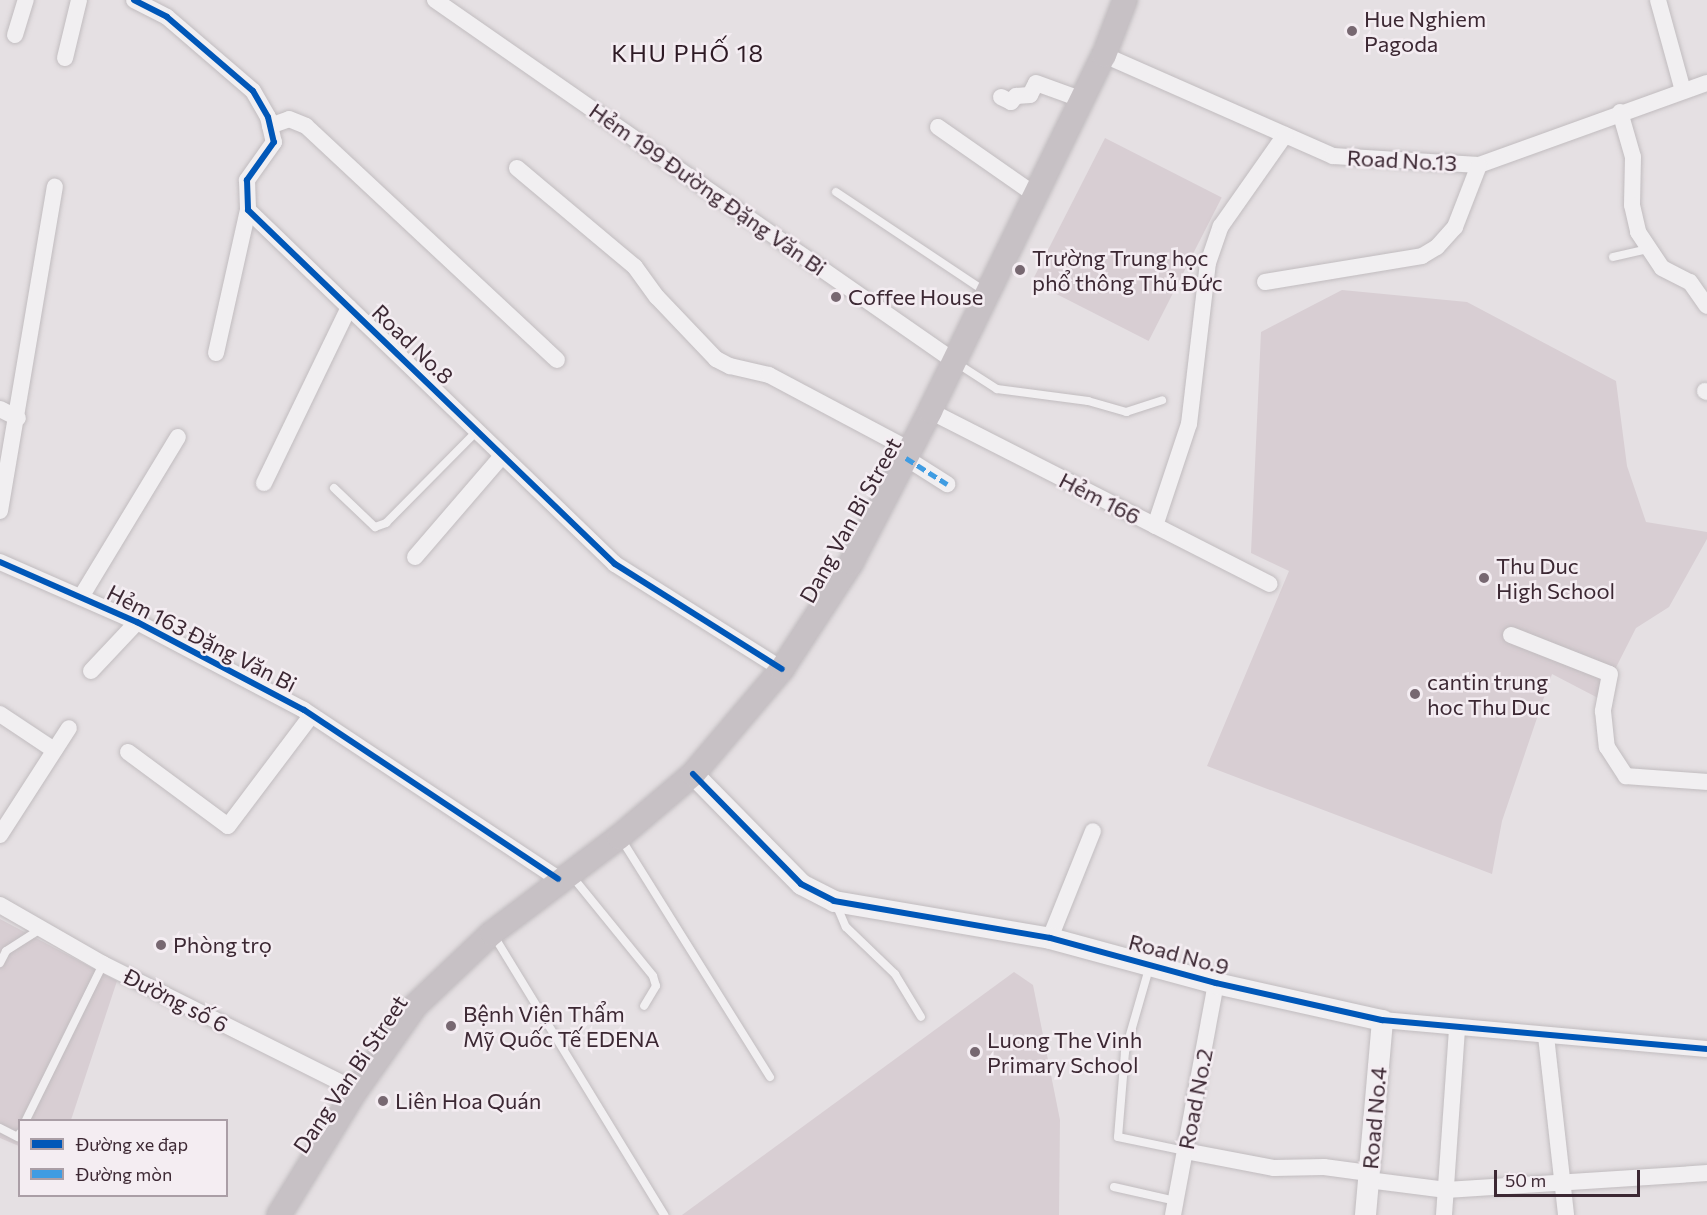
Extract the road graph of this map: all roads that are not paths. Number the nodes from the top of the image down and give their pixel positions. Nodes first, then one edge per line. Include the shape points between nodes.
1 (26, 0) edge
2 (79, 0) edge
3 (134, 0) edge
4 (435, 0) edge
5 (1125, 0) edge
6 (1658, 0) edge
7 (15, 36) dead end
8 (1104, 55) junction
9 (65, 58) dead end
10 (1707, 83) edge
11 (1683, 91) junction
12 (1000, 97) dead end
13 (1080, 99) junction
14 (1620, 112) junction
15 (270, 126) junction
16 (938, 127) dead end
17 (1285, 135) junction
18 (1479, 165) junction
19 (517, 168) dead end
20 (55, 187) dead end
21 (836, 192) dead end
22 (1034, 194) junction
23 (248, 210) junction
24 (1649, 249) junction
25 (1612, 257) dead end
26 (1265, 282) dead end
27 (988, 293) junction
28 (1707, 306) edge
29 (349, 308) junction
30 (216, 353) dead end
31 (557, 360) dead end
32 (954, 361) junction
33 (1162, 400) dead end
34 (0, 409) edge
35 (930, 411) junction
36 (18, 418) junction
37 (477, 431) junction
38 (178, 437) dead end
39 (908, 454) junction
40 (502, 456) junction
41 (264, 483) dead end
42 (947, 484) dead end
43 (334, 488) dead end
44 (0, 511) edge
45 (1155, 526) junction
46 (415, 557) dead end
47 (0, 562) edge
48 (1269, 585) dead end
49 (81, 597) junction
50 (137, 622) junction
51 (1511, 635) dead end
52 (782, 669) junction
53 (91, 671) dead end
54 (0, 714) edge
55 (310, 717) junction
56 (69, 728) dead end
57 (54, 750) junction
58 (128, 752) dead end
59 (693, 774) junction
60 (1707, 782) edge
61 (1093, 831) dead end
62 (0, 835) edge
63 (619, 837) junction
64 (564, 876) junction
65 (834, 901) junction
66 (0, 905) edge
67 (42, 928) junction
68 (492, 933) junction
69 (1050, 938) junction
70 (0, 963) edge
71 (103, 964) junction
72 (1150, 965) junction
73 (1216, 983) junction
74 (644, 1006) dead end
75 (921, 1017) dead end
76 (1382, 1020) junction
77 (1457, 1028) junction
78 (1546, 1036) junction
79 (1707, 1049) edge
80 (770, 1077) dead end
81 (356, 1090) junction
82 (26, 1119) edge
83 (0, 1128) edge
84 (18, 1137) edge
85 (1185, 1151) junction
86 (1707, 1173) edge
87 (1369, 1176) junction
88 (1564, 1180) junction
89 (1114, 1187) dead end
90 (1446, 1190) junction
91 (1177, 1211) edge
92 (279, 1215) edge
93 (664, 1215) edge
94 (1365, 1215) edge
95 (1444, 1215) edge
96 (1566, 1215) edge

1 - 7 street
2 - 9 street
3 - 15 street via 167,17 252,91
4 - 32 street, Hẻm 199 Đường Đặng Văn Bi via 685,170
5 - 8 main road, Dang Van Bi Street
6 - 11 street
8 - 13 main road, Dang Van Bi Street
8 - 17 street, Road No.13
10 - 11 street, Road No.13
11 - 14 street, Road No.13
12 - 13 street via 1011,102 1016,96 1030,94 1036,83
13 - 22 main road, Dang Van Bi Street
14 - 18 street, Road No.13
14 - 24 street via 1633,157 1632,205 1638,232
15 - 23 street via 274,142 247,180
15 - 31 street via 289,119 306,126
16 - 22 street
17 - 18 street, Road No.13 via 1333,156
17 - 45 street via 1221,226 1208,263 1189,424
18 - 26 street via 1455,227 1437,247 1422,256
19 - 39 street via 635,267 657,297 716,359 769,375
20 - 36 street
21 - 27 lane
22 - 27 main road, Dang Van Bi Street
23 - 29 street, Road No.8
23 - 30 street
24 - 25 lane
24 - 28 street via 1662,268 1690,282
27 - 32 main road, Dang Van Bi Street
29 - 37 street, Road No.8
29 - 41 street
32 - 33 lane via 997,389 1088,401 1126,412
32 - 35 main road, Dang Van Bi Street
34 - 36 street
35 - 39 main road, Dang Van Bi Street
35 - 45 street, Hẻm 166
36 - 44 street
37 - 40 street, Road No.8
37 - 43 lane via 386,523 375,527
38 - 49 street
39 - 42 street
39 - 52 main road, Dang Van Bi Street via 851,563
40 - 46 street
40 - 52 street, Road No.8 via 615,564
45 - 48 street, Hẻm 166
47 - 49 street, Hẻm 163 Đặng Văn Bi
49 - 50 street, Hẻm 163 Đặng Văn Bi
50 - 53 street
50 - 55 street, Hẻm 163 Đặng Văn Bi
51 - 60 street via 1610,674 1604,711 1607,747 1626,776
52 - 59 main road, Dang Van Bi Street
54 - 57 street
55 - 58 street, Hẻm 163 Đặng Văn Bi via 228,826
55 - 64 street, Hẻm 163 Đặng Văn Bi
56 - 57 street
57 - 62 street
59 - 63 main road, Dang Van Bi Street
59 - 65 street, Road No.9 via 801,884
61 - 69 street
63 - 64 main road, Dang Van Bi Street
63 - 80 lane
64 - 68 main road, Dang Van Bi Street
64 - 74 lane via 652,976 656,986
65 - 69 street, Road No.9
65 - 75 lane via 846,927 895,974
66 - 67 street, Đường số 6
67 - 70 lane via 6,951
67 - 71 street, Đường số 6
68 - 81 main road, Dang Van Bi Street via 415,1006
68 - 93 lane
69 - 72 street, Road No.9
71 - 81 street, Đường số 6
71 - 82 lane
72 - 73 street, Road No.9
72 - 85 lane via 1125,1052 1118,1137
73 - 76 street, Road No.9
73 - 85 street, Road No.2
76 - 77 street, Road No.9
76 - 87 street, Road No.4
77 - 78 street, Road No.9
77 - 90 street
78 - 79 street, Road No.9
78 - 88 street
81 - 92 main road, Dang Van Bi Street
83 - 84 lane
85 - 87 street via 1274,1168 1324,1167
85 - 91 street, Road No.2
86 - 88 street
87 - 90 street
87 - 94 street, Road No.4
88 - 90 street
88 - 96 street
89 - 91 lane
90 - 95 street

